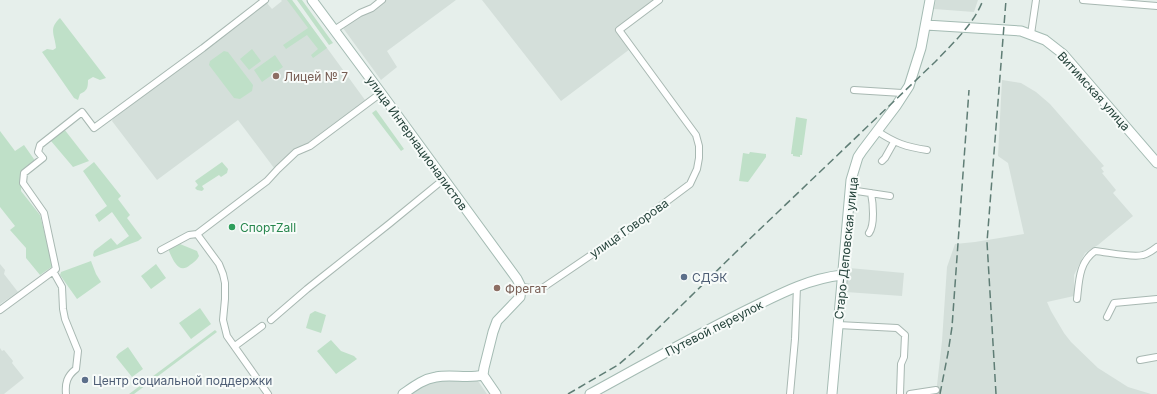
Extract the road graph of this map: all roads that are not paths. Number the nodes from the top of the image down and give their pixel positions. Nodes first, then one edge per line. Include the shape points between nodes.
1 (266, 0) edge
2 (312, 0) edge
3 (382, 0) edge
4 (659, 0) edge
5 (930, 0) edge
6 (1036, 0) edge
7 (1083, 0) edge
8 (1157, 6) edge
9 (926, 25) junction
10 (334, 30) junction
11 (1031, 34) junction
12 (854, 90) dead end
13 (906, 92) junction
14 (381, 93) junction
15 (877, 131) junction
16 (894, 142) junction
17 (927, 150) dead end
18 (882, 161) dead end
19 (1157, 163) edge
20 (444, 179) junction
21 (850, 190) junction
22 (872, 193) junction
23 (890, 196) dead end
24 (869, 233) dead end
25 (197, 234) junction
26 (1157, 247) edge
27 (161, 250) dead end
28 (53, 271) junction
29 (842, 275) junction
30 (797, 286) junction
31 (521, 287) junction
32 (1077, 299) dead end
33 (1157, 299) edge
34 (0, 310) edge
35 (1106, 318) dead end
36 (271, 320) dead end
37 (838, 325) junction
38 (262, 326) dead end
39 (235, 346) junction
40 (1157, 357) edge
41 (1140, 360) dead end
42 (484, 375) junction
43 (936, 390) dead end
44 (66, 394) edge
45 (268, 394) edge
46 (403, 394) edge
47 (496, 394) edge
48 (590, 394) edge
49 (790, 394) edge
50 (832, 394) edge
51 (900, 394) edge
52 (910, 394) edge

1 - 28 street via 94,128 82,112 40,145 38,152 43,158 24,173 23,183 44,213 56,269
2 - 10 street, улица Интернационалистов
3 - 10 street
4 - 31 street, улица Говорова via 619,30 696,135 700,146 699,158 690,184 541,290
5 - 9 street, Старо-Деповская улица
6 - 11 street
7 - 8 street
9 - 11 street, Витимская улица via 1021,31
9 - 13 street, Старо-Деповская улица via 914,73
10 - 14 street, улица Интернационалистов
11 - 19 street, Витимская улица via 1045,40 1063,54
12 - 13 street
13 - 15 street, Старо-Деповская улица
14 - 20 street, улица Интернационалистов
14 - 25 street via 310,146 296,152 267,181
15 - 16 street
15 - 21 street, Старо-Деповская улица via 858,157
16 - 17 street
16 - 18 street
20 - 31 street, улица Интернационалистов
20 - 36 street
21 - 22 street
21 - 29 street, Старо-Деповская улица
22 - 23 street
22 - 24 street via 874,215
25 - 27 street via 189,235
25 - 39 street via 219,264 223,274 223,320 227,336
26 - 32 street via 1143,255 1095,251 1088,256 1079,275
28 - 34 street
28 - 44 street via 62,287 65,319 78,351 76,369 65,385
29 - 30 street, Путевой переулок via 817,279
29 - 37 street, Старо-Деповская улица
30 - 48 street, Путевой переулок via 704,331
30 - 49 street
31 - 42 street via 520,297 497,321
33 - 35 street via 1114,303
37 - 50 street, Старо-Деповская улица
37 - 51 street via 897,328 905,335
38 - 39 street
39 - 45 street
40 - 41 street
42 - 46 street via 438,376 421,382
42 - 47 street
43 - 52 street

